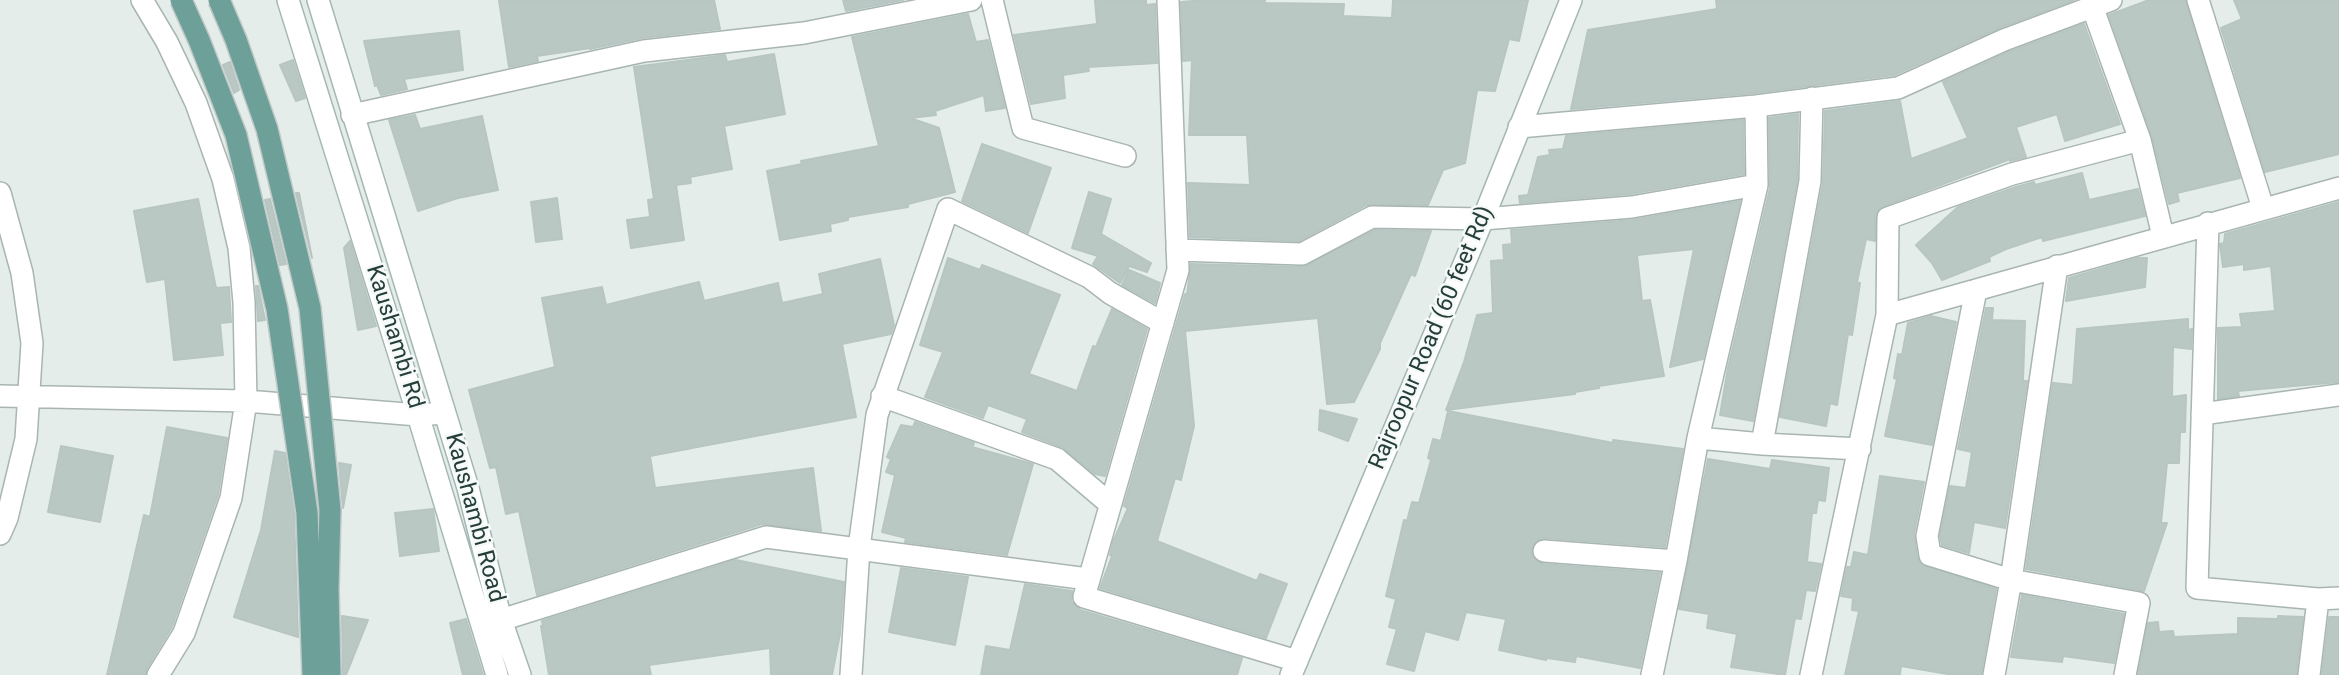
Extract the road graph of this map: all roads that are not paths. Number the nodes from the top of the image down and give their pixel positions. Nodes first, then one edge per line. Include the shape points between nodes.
1 (142, 0) edge
2 (181, 0) edge
3 (219, 0) edge
4 (288, 0) edge
5 (318, 0) edge
6 (971, 0) edge
7 (992, 0) edge
8 (1168, 0) edge
9 (1571, 0) edge
10 (2198, 0) edge
11 (2101, 3) edge
12 (1812, 98) junction
13 (1756, 106) junction
14 (352, 115) junction
15 (1519, 127) junction
16 (2140, 141) junction
17 (1125, 156) dead end
18 (1757, 185) junction
19 (2339, 188) edge
20 (0, 192) edge
21 (2263, 208) junction
22 (1483, 219) junction
23 (2208, 223) junction
24 (2163, 236) junction
25 (1177, 250) junction
26 (2057, 266) junction
27 (1976, 290) junction
28 (1887, 315) junction
29 (1163, 323) junction
30 (2339, 395) edge
31 (0, 396) edge
32 (882, 396) junction
33 (30, 397) junction
34 (246, 401) junction
35 (444, 413) junction
36 (2202, 414) junction
37 (418, 415) junction
38 (1698, 438) junction
39 (1762, 444) junction
40 (1860, 449) junction
41 (1110, 504) junction
42 (0, 534) edge
43 (859, 548) junction
44 (1544, 551) dead end
45 (1676, 561) junction
46 (1088, 579) junction
47 (2011, 580) junction
48 (2329, 599) edge
49 (501, 620) junction
50 (1294, 668) edge
51 (158, 675) edge
52 (313, 675) edge
53 (330, 675) edge
54 (496, 675) edge
55 (520, 675) edge
56 (851, 675) edge
57 (1652, 675) edge
58 (1811, 675) edge
59 (1994, 675) edge
60 (2125, 675) edge
61 (2309, 675) edge

1 - 34 street via 196,103 223,179 239,248
2 - 52 main road, bridge via 236,135 276,309 307,513
3 - 53 main road, bridge via 267,129 310,308 330,510
4 - 37 street, Kaushambi Rd
5 - 14 street, Kaushambi Road
6 - 14 street via 804,33 644,51
7 - 17 street via 1023,128
8 - 25 street
9 - 15 street, Rajroopur Road (60 feet Rd)
10 - 21 street
11 - 12 street via 1898,88
11 - 16 street
12 - 13 street
12 - 39 street via 1810,181
13 - 15 street
13 - 18 street
14 - 35 street, Kaushambi Road
15 - 22 street, Rajroopur Road (60 feet Rd)
16 - 24 street
16 - 28 street via 2012,174 1888,218
18 - 22 street via 1632,207
18 - 38 street
19 - 21 street
20 - 33 street via 22,273 32,343
21 - 23 street
22 - 25 street via 1372,218 1302,254
22 - 50 street, Rajroopur Road (60 feet Rd)
23 - 24 street
23 - 36 street
24 - 26 street
25 - 29 street via 1178,270
26 - 27 street
26 - 47 street
27 - 28 street
27 - 47 street via 1927,536 1930,555
28 - 40 street
29 - 32 street via 1089,277 948,209
29 - 41 street
30 - 36 street
31 - 33 street
32 - 41 street via 1057,459
32 - 43 street
33 - 34 street
33 - 42 street via 26,439
34 - 37 street
34 - 51 street via 231,498 184,633
35 - 37 street
35 - 49 street, Kaushambi Road
36 - 48 street via 2197,588
37 - 54 street, Kaushambi Rd
38 - 39 street
38 - 45 street
39 - 40 street
40 - 58 street
41 - 46 street
43 - 46 street
43 - 49 street via 766,537
43 - 56 street
44 - 45 street
45 - 57 street
46 - 50 street via 1084,597
47 - 59 street
47 - 60 street via 2139,603
48 - 61 street
49 - 55 street, Kaushambi Road

